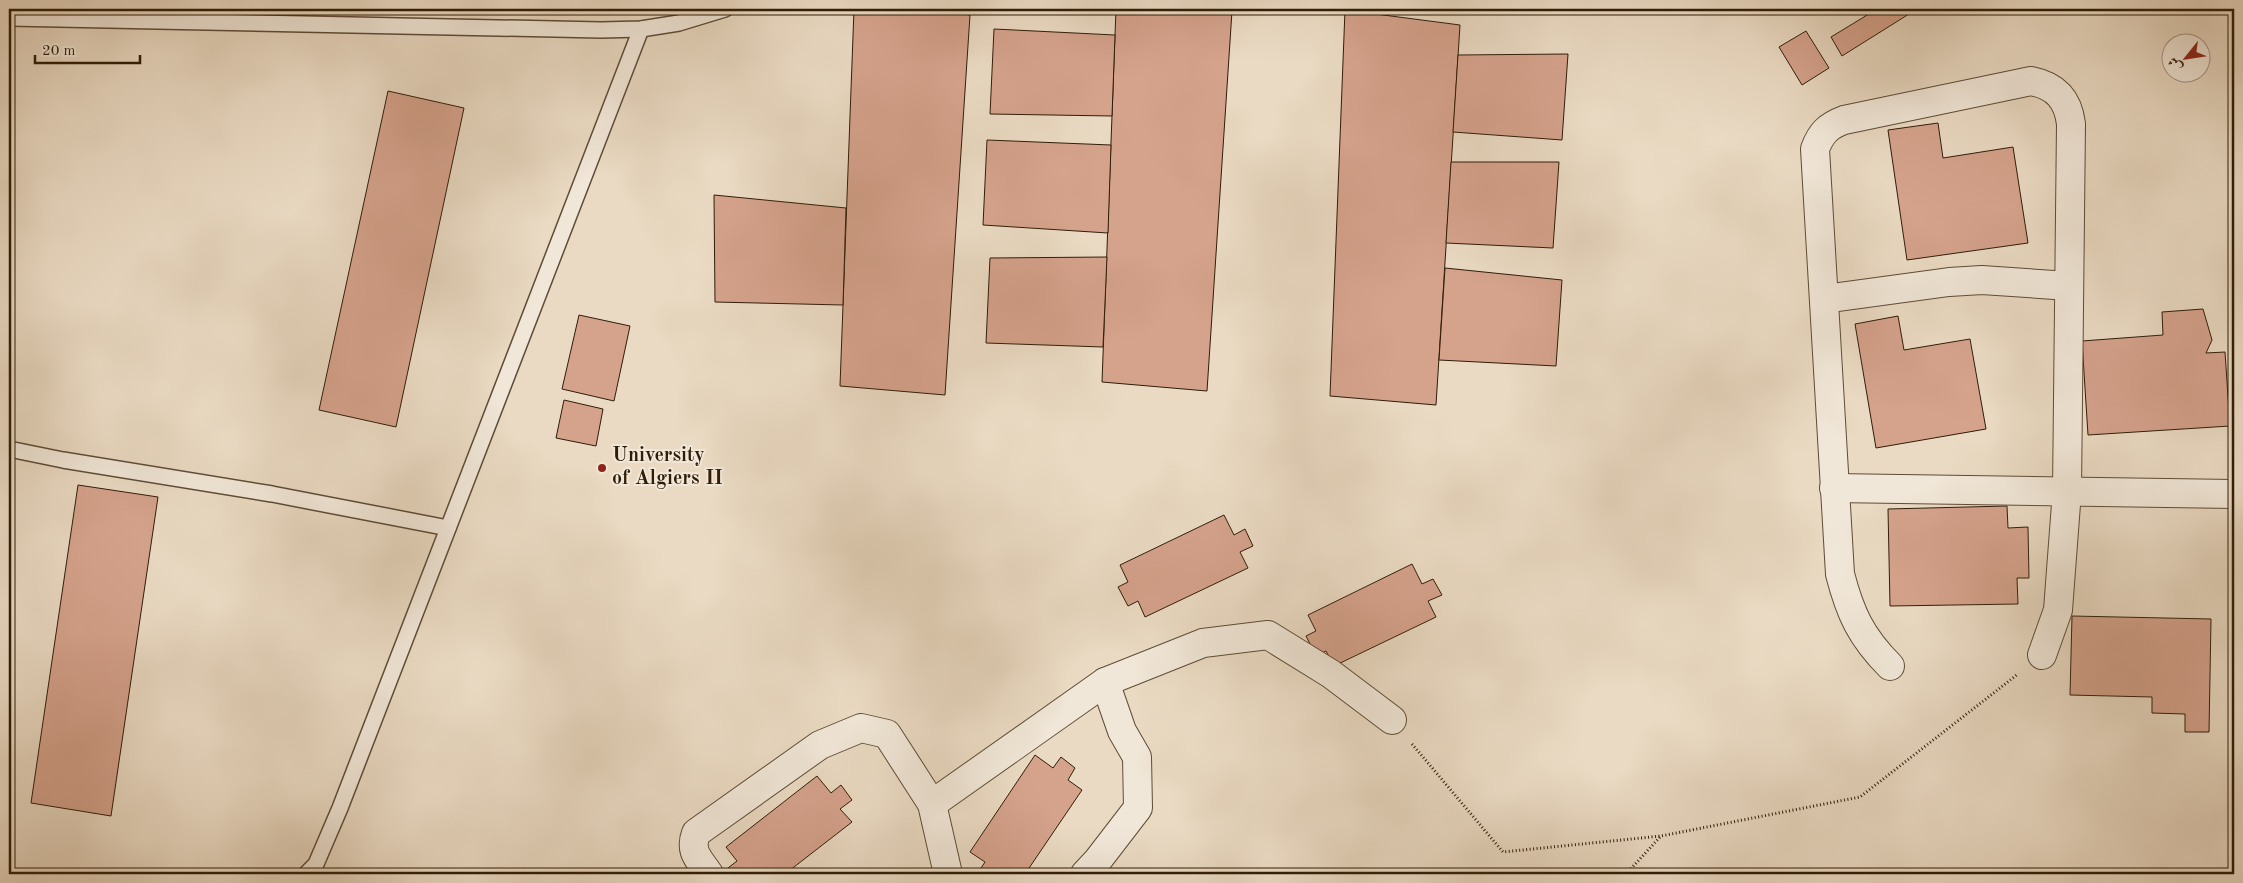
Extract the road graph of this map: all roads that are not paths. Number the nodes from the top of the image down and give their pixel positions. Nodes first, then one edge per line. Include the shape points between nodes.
1 (725, 9) edge
2 (9, 18) edge
3 (641, 30) junction
4 (2069, 286) junction
5 (1824, 299) junction
6 (9, 449) edge
7 (1834, 488) junction
8 (2067, 491) junction
9 (2234, 494) edge
10 (448, 528) junction
11 (2042, 655) road end
12 (1890, 666) dead end
13 (1105, 682) junction
14 (1392, 720) road end
15 (932, 804) junction
16 (306, 874) edge
17 (709, 874) edge
18 (948, 874) edge
19 (1085, 874) edge

1 - 3 lane
2 - 3 lane
3 - 10 lane
4 - 5 street via 1982,280
4 - 5 street via 2070,111 2056,90 2031,81 1844,120 1830,125 1820,135 1815,163
4 - 8 street
5 - 7 street
6 - 10 lane
7 - 8 street
7 - 12 street via 1840,574 1846,601 1872,648
8 - 9 street
8 - 11 street via 2058,610
10 - 16 lane via 340,808 316,864
13 - 14 street via 1203,643 1268,635 1331,674
13 - 15 street
13 - 19 street via 1122,731 1137,757 1138,808
15 - 17 street via 887,734 861,728 820,745 696,833 692,844
15 - 18 street

